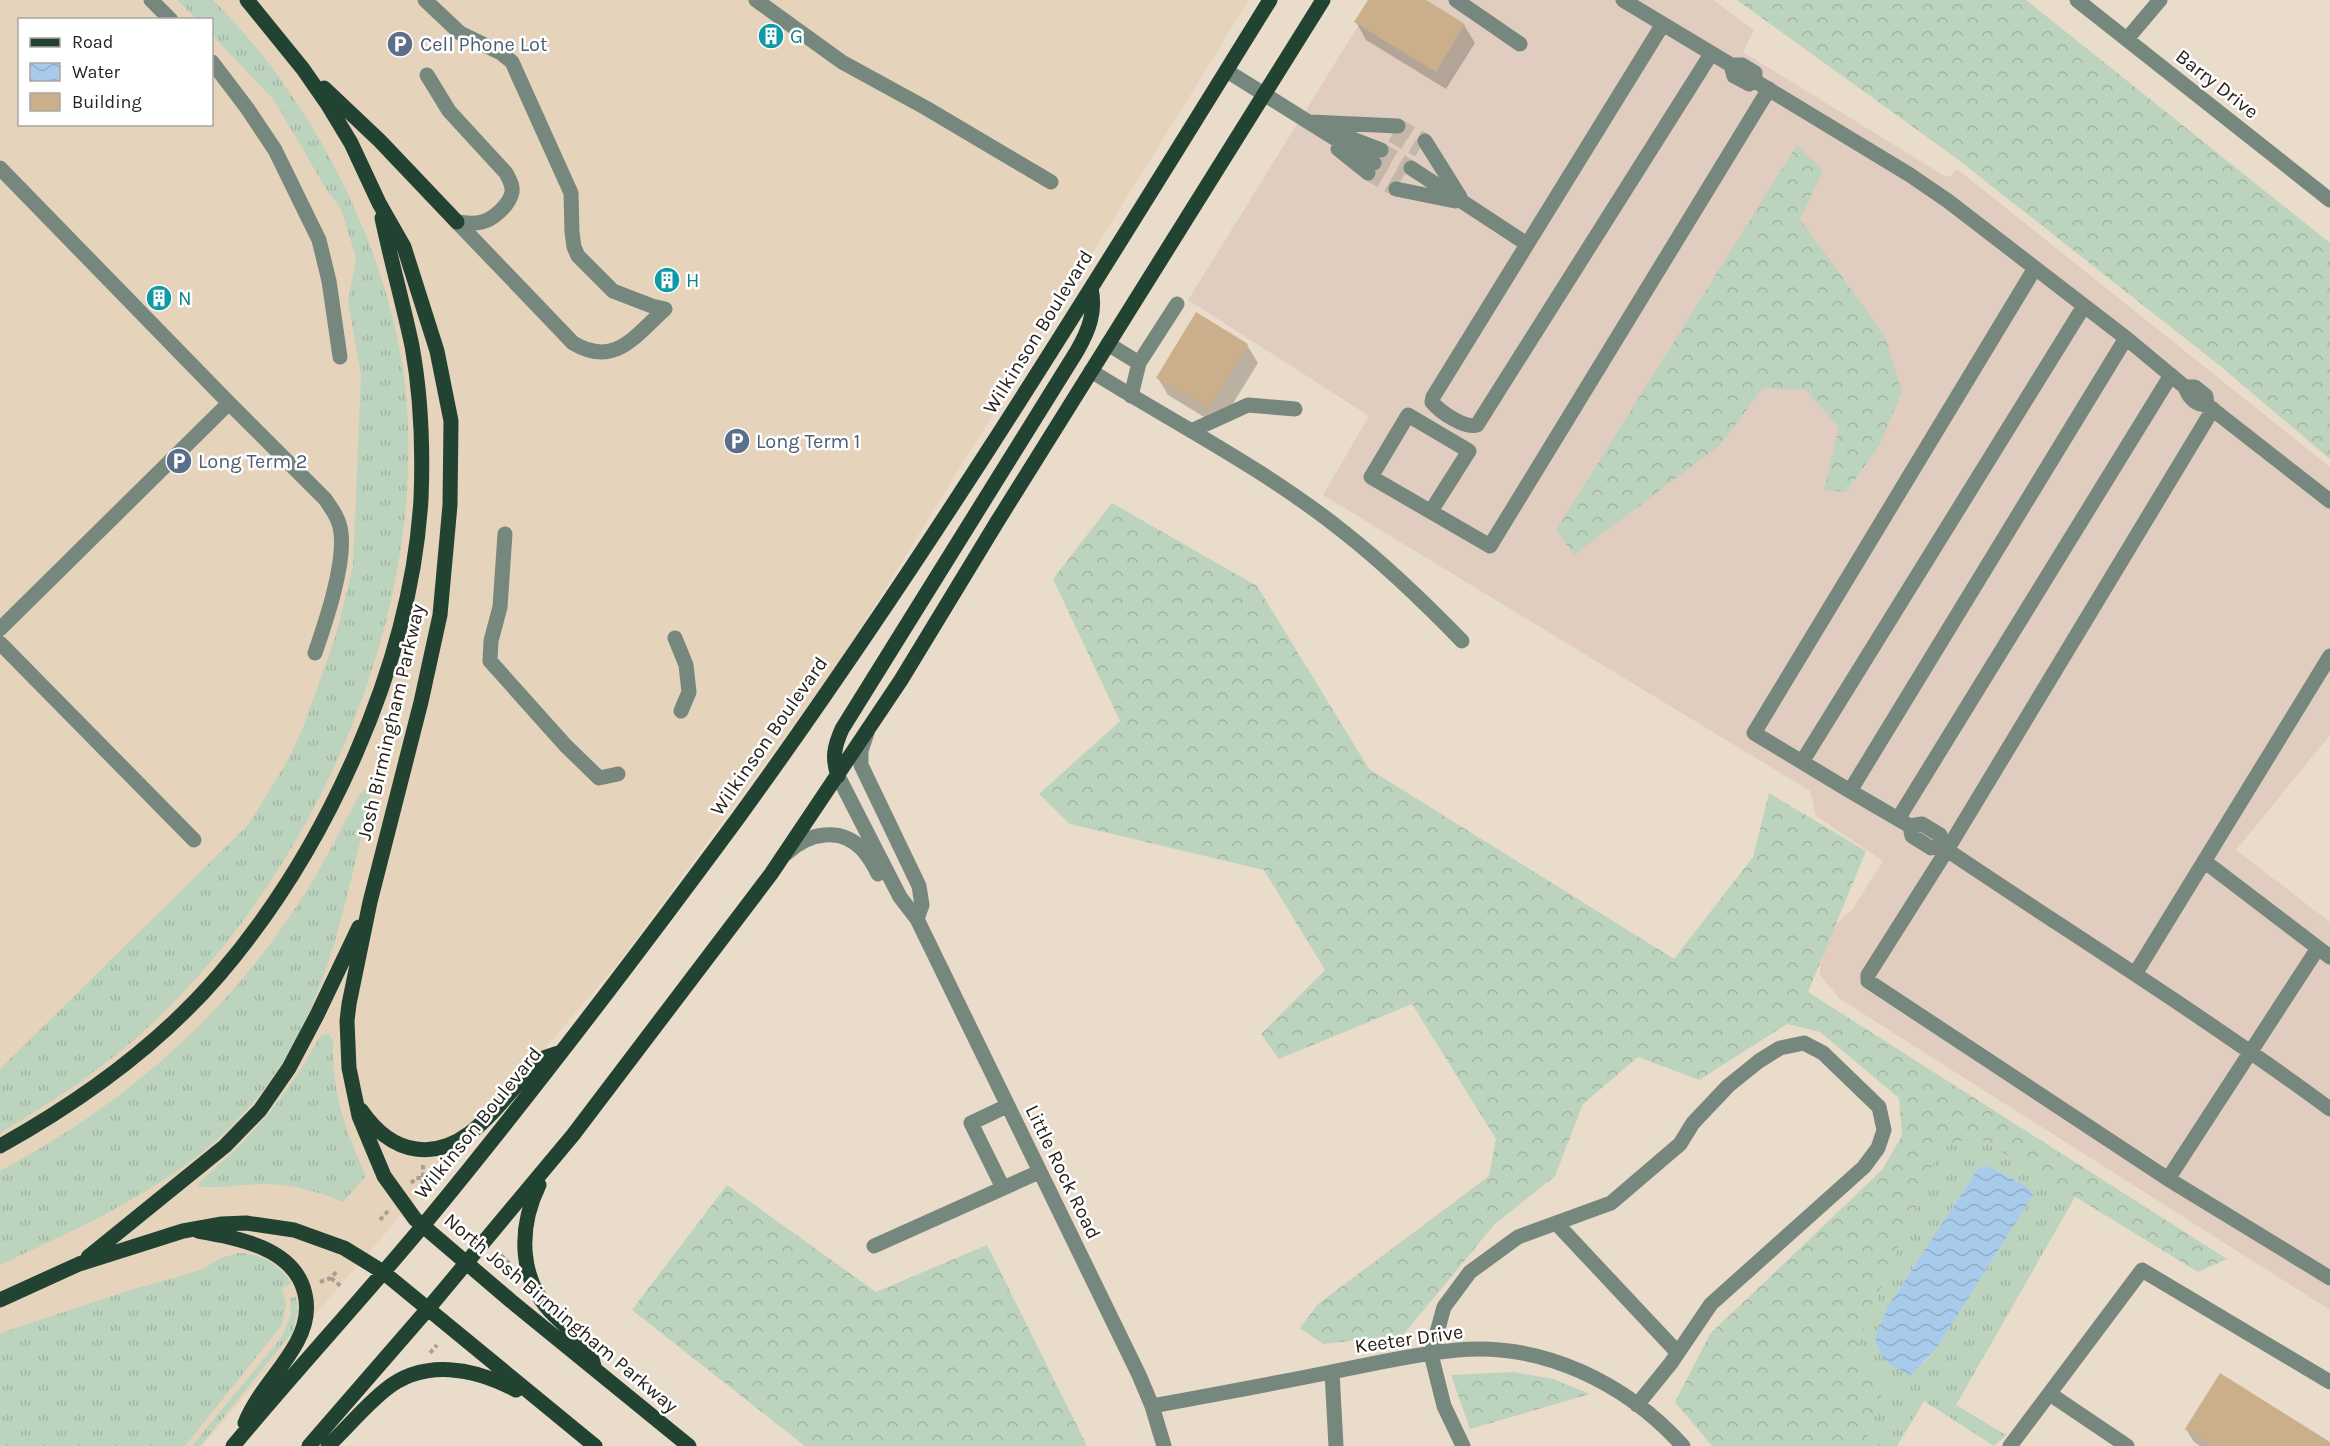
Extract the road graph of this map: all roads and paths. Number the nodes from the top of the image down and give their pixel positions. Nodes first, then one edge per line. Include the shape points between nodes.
1 (151, 0) edge
2 (247, 0) edge
3 (425, 0) edge
4 (756, 0) edge
5 (1270, 0) edge
6 (1323, 0) edge
7 (1456, 0) edge
8 (1623, 0) edge
9 (2077, 0) edge
10 (2160, 0) edge
11 (169, 18) edge
12 (1663, 24) junction
13 (2127, 39) junction
14 (1520, 44) dead end
15 (1711, 54) junction
16 (213, 63) edge
17 (303, 69) junction
18 (1227, 71) junction
19 (427, 75) dead end
20 (1762, 85) junction
21 (1265, 94) junction
22 (1310, 122) junction
23 (1395, 130) tunnel mouth
24 (1422, 146) tunnel mouth
25 (0, 168) edge
26 (1051, 182) dead end
27 (2330, 200) edge
28 (1463, 202) junction
29 (379, 203) junction
30 (457, 222) junction
31 (1527, 244) junction
32 (2035, 268) junction
33 (1091, 288) junction
34 (1177, 303) dead end
35 (2084, 306) junction
36 (2126, 338) junction
37 (1108, 344) junction
38 (340, 357) dead end
39 (1139, 363) junction
40 (1091, 371) junction
41 (2171, 375) junction
42 (1131, 396) junction
43 (229, 403) junction
44 (2210, 407) junction
45 (1295, 409) dead end
46 (1191, 431) junction
47 (2330, 501) edge
48 (1431, 511) junction
49 (505, 534) dead end
50 (0, 629) edge
51 (675, 638) dead end
52 (1462, 641) dead end
53 (0, 643) edge
54 (315, 653) dead end
55 (2330, 656) edge
56 (681, 711) dead end
57 (868, 731) junction
58 (1802, 762) junction
59 (618, 774) dead end
60 (838, 776) junction
61 (1850, 791) junction
62 (1904, 823) junction
63 (194, 840) dead end
64 (1944, 848) junction
65 (781, 860) junction
66 (2204, 861) junction
67 (898, 895) junction
68 (370, 902) junction
69 (917, 919) junction
70 (2324, 953) edge
71 (2135, 974) junction
72 (2250, 1050) junction
73 (562, 1052) junction
74 (354, 1097) junction
75 (1007, 1106) junction
76 (2330, 1109) edge
77 (0, 1146) edge
78 (552, 1160) junction
79 (423, 1164) dead end
80 (1039, 1172) junction
81 (423, 1178) junction
82 (2168, 1179) junction
83 (410, 1184) dead end
84 (426, 1186) dead end
85 (1003, 1188) junction
86 (388, 1211) dead end
87 (380, 1220) dead end
88 (1557, 1224) junction
89 (423, 1225) junction
90 (183, 1231) junction
91 (874, 1246) dead end
92 (508, 1262) dead end
93 (467, 1263) junction
94 (79, 1264) junction
95 (504, 1268) dead end
96 (337, 1271) dead end
97 (383, 1272) junction
98 (331, 1278) junction
99 (2330, 1278) edge
100 (320, 1282) dead end
101 (342, 1287) dead end
102 (0, 1300) edge
103 (427, 1310) junction
104 (421, 1347) dead end
105 (1677, 1353) junction
106 (429, 1354) dead end
107 (1431, 1354) junction
108 (594, 1369) junction
109 (1332, 1372) junction
110 (2330, 1382) edge
111 (2050, 1394) junction
112 (1637, 1405) junction
113 (1152, 1406) junction
114 (556, 1415) junction
115 (238, 1440) edge
116 (309, 1446) edge
117 (328, 1446) edge
118 (595, 1446) edge
119 (689, 1446) edge
120 (1164, 1446) edge
121 (1336, 1446) edge
122 (1463, 1446) edge
123 (1683, 1446) edge
124 (2010, 1446) edge
125 (2127, 1446) edge

1 - 11 street
2 - 17 main road, Josh Birmingham Parkway
3 - 30 street via 460,33 512,62 571,193 572,232 578,256 613,291 665,309 611,352 583,349
4 - 26 street via 842,62
5 - 18 main road, Wilkinson Boulevard
6 - 21 main road
7 - 14 street
8 - 12 street
9 - 13 street, Barry Drive
10 - 13 street
12 - 15 street
12 - 31 street
13 - 27 street, Barry Drive
15 - 20 street via 1731,65 1742,65 1755,73
15 - 31 street via 1478,425 1467,426 1436,407 1433,397
16 - 38 street via 275,150 319,240
17 - 29 main road, Josh Birmingham Parkway via 351,143
17 - 30 main road via 380,141
18 - 21 street
18 - 33 main road, Wilkinson Boulevard
19 - 30 street via 449,111 511,182 508,200 494,216 482,222
20 - 32 street via 1920,181
20 - 48 street via 1490,546
21 - 22 street
21 - 37 main road
22 - 22 street via 1375,162 1353,162
22 - 23 street
24 - 28 street
25 - 43 street
28 - 28 street via 1403,179
28 - 31 street
29 - 68 main road, Josh Birmingham Parkway via 404,247 438,351 451,421 451,481 440,615
29 - 77 main road, Josh Birmingham Parkway via 412,348 421,424 421,499 412,574 371,715 307,850 265,915 218,976 164,1031 107,1079 46,1121
32 - 35 street
32 - 58 street via 1754,733
33 - 60 main road via 1091,322 1081,345 842,729 834,749
33 - 73 main road, Wilkinson Boulevard via 837,677 733,825
34 - 39 street
35 - 36 street
35 - 58 street
36 - 41 street
36 - 61 street
37 - 39 street
37 - 40 main road
39 - 42 street
40 - 42 street
40 - 57 main road
41 - 44 street via 2199,405
41 - 62 street
42 - 46 street
43 - 50 street
43 - 54 street via 335,513 341,531 340,563
44 - 47 street
44 - 64 street
45 - 46 street via 1248,405
46 - 52 street via 1344,532 1404,583
48 - 48 street via 1371,477 1408,415 1469,451
49 - 59 street via 500,607 490,661 599,778
51 - 56 street via 686,665 689,692
53 - 63 street
55 - 66 street
57 - 60 main road
57 - 69 street via 861,765 919,886 922,905
58 - 61 street
60 - 65 main road
60 - 67 street, Little Rock Road
61 - 62 street
62 - 64 street via 1922,824 1940,835
64 - 71 street
64 - 82 street via 1868,981
65 - 67 street via 812,837 830,834 845,838 861,847 886,886
65 - 78 main road
66 - 70 street
66 - 71 street
67 - 69 street, Little Rock Road
68 - 74 main road, North Josh Birmingham Parkway via 347,1022
68 - 94 main road via 290,1068 260,1110 225,1146
69 - 75 street, Little Rock Road
70 - 72 street
71 - 72 street
72 - 76 street
72 - 82 street
73 - 74 main road via 536,1064 472,1131 441,1149 411,1149 394,1142 369,1120
73 - 89 main road, Wilkinson Boulevard
74 - 89 main road, North Josh Birmingham Parkway via 384,1176 407,1210
75 - 80 street, Little Rock Road
75 - 85 street via 971,1123
78 - 93 main road
78 - 108 main road via 527,1218 526,1267 543,1304 580,1342
79 - 81 path
80 - 85 street
80 - 113 street, Little Rock Road
81 - 83 path
81 - 84 path
82 - 99 street
85 - 91 street
86 - 87 path
88 - 105 street
88 - 105 street via 1611,1203 1680,1144 1693,1123 1728,1086 1780,1048 1804,1043 1823,1053 1879,1107 1884,1131 1878,1148 1864,1167 1711,1304
88 - 107 street via 1518,1237 1470,1272 1444,1307
89 - 93 main road, North Josh Birmingham Parkway
89 - 97 main road, Wilkinson Boulevard
90 - 94 main road
90 - 97 main road via 246,1223 294,1230 344,1248
90 - 115 main road via 221,1236 269,1251 293,1267 303,1287 307,1306 304,1328 248,1414
92 - 95 path
93 - 103 main road
93 - 108 main road, North Josh Birmingham Parkway
94 - 102 main road
96 - 98 path
97 - 103 main road
97 - 115 main road, Wilkinson Boulevard
98 - 100 path
98 - 101 path
103 - 114 main road
103 - 116 main road
104 - 106 path
105 - 112 street
107 - 109 street, Keeter Drive
107 - 112 street, Keeter Drive via 1481,1350 1534,1355 1568,1365
107 - 122 street via 1444,1406
108 - 119 main road, North Josh Birmingham Parkway
109 - 113 street, Keeter Drive
109 - 121 street
110 - 111 street via 2142,1270
111 - 124 street
111 - 125 street
112 - 123 street, Keeter Drive
113 - 120 street, Little Rock Road
114 - 117 main road via 486,1376 452,1369 432,1370 403,1379 385,1390
114 - 118 main road

